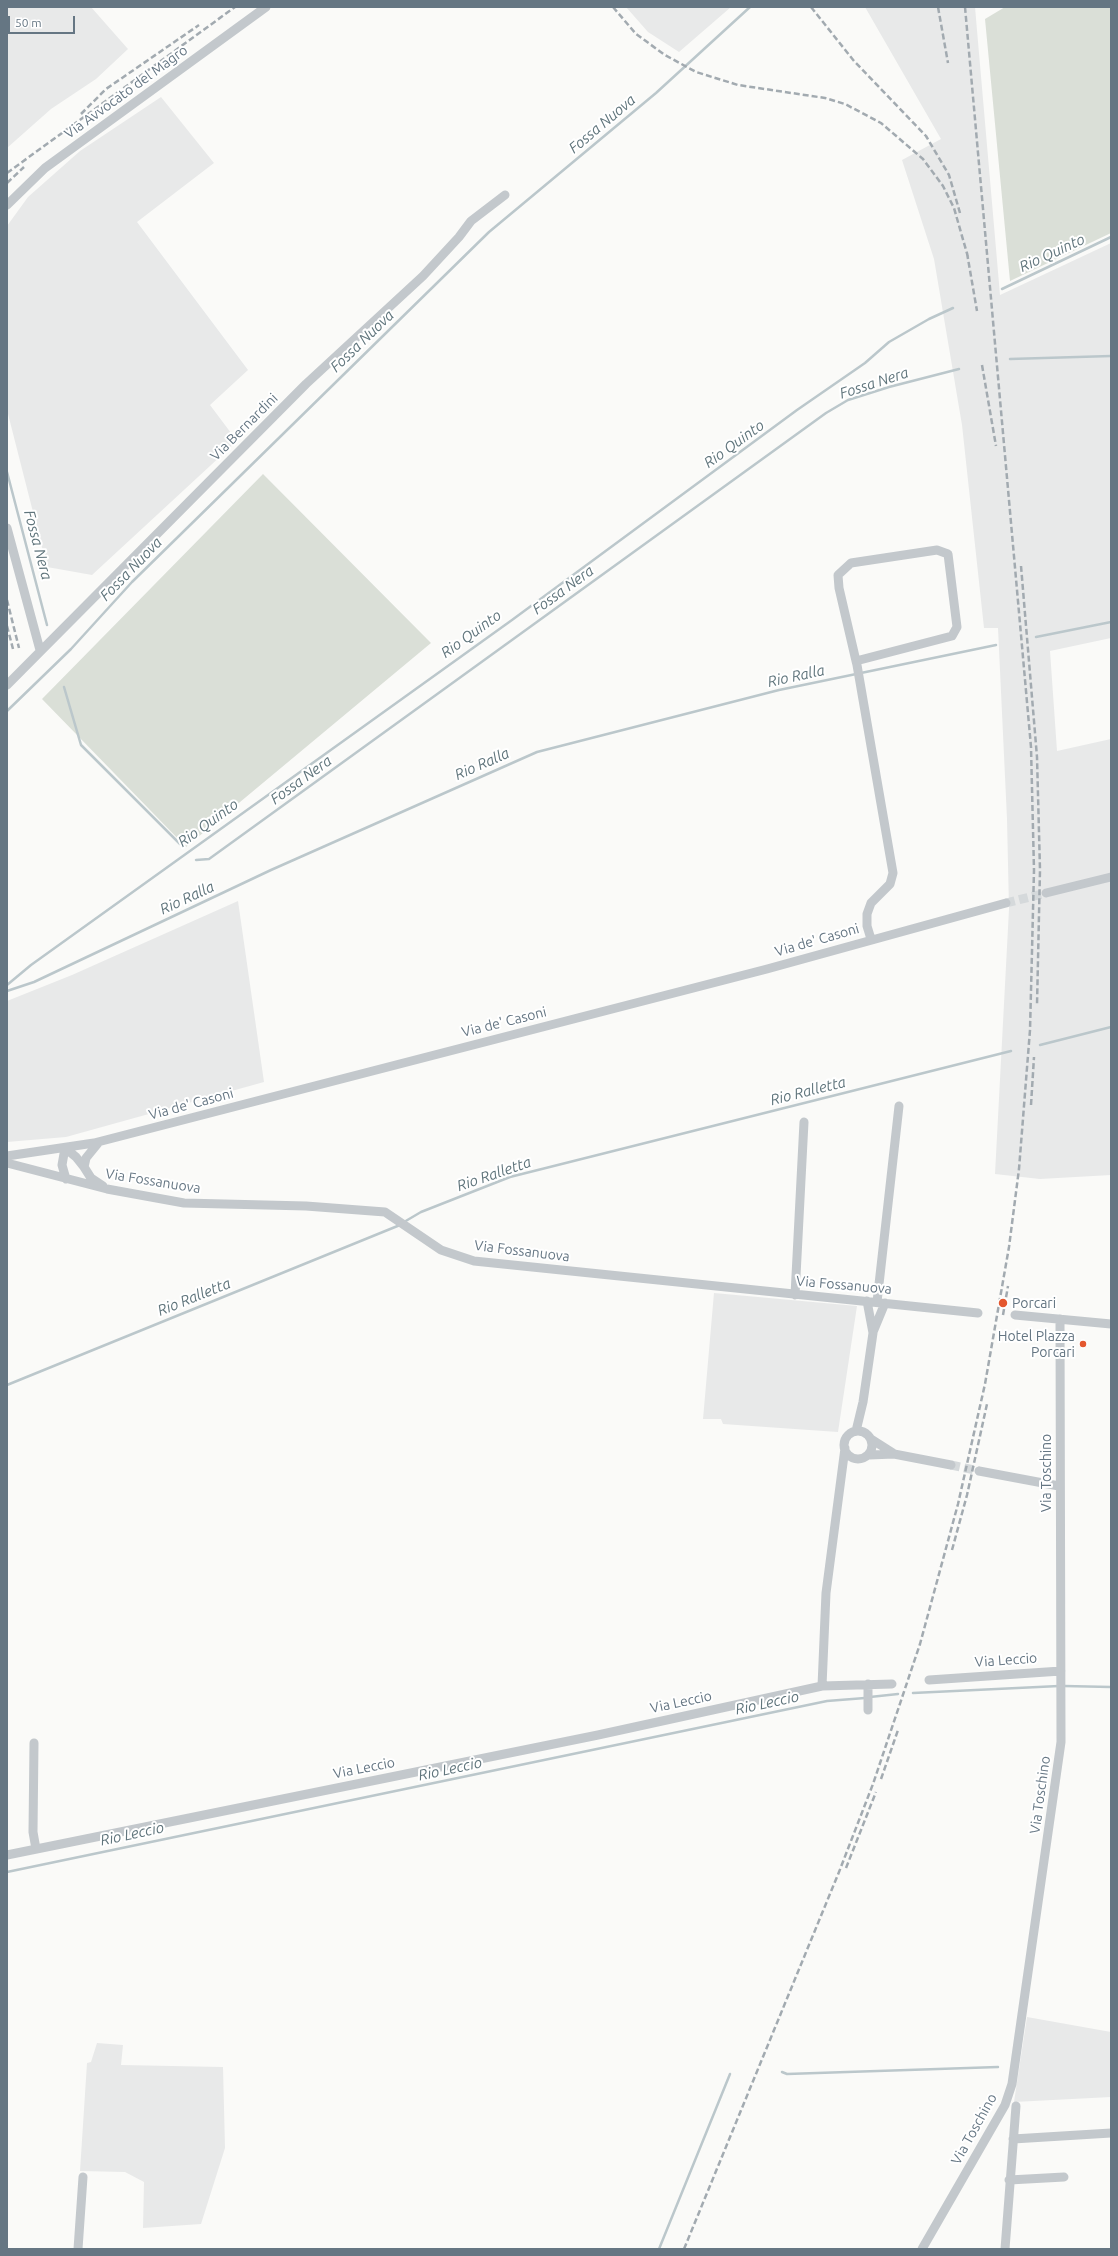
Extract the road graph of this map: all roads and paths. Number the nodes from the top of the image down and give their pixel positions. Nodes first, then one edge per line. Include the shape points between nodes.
1 (266, 7) edge
2 (505, 195) dead end
3 (7, 206) edge
4 (7, 528) edge
5 (40, 650) junction
6 (856, 663) junction
7 (7, 685) edge
8 (1111, 877) edge
9 (1046, 893) tunnel mouth
10 (1006, 903) tunnel mouth
11 (871, 939) junction
12 (898, 1106) dead end
13 (804, 1122) dead end
14 (100, 1142) junction
15 (65, 1148) junction
16 (7, 1156) edge
17 (7, 1163) edge
18 (84, 1167) junction
19 (66, 1179) junction
20 (107, 1189) junction
21 (795, 1295) junction
22 (876, 1302) junction
23 (978, 1313) dead end
24 (1015, 1315) dead end
25 (1060, 1319) junction
26 (1111, 1324) edge
27 (873, 1333) junction
28 (863, 1402) junction
29 (856, 1431) junction
30 (869, 1436) junction
31 (845, 1448) junction
32 (868, 1454) junction
33 (894, 1454) junction
34 (854, 1458) junction
35 (951, 1465) tunnel mouth
36 (979, 1471) tunnel mouth
37 (841, 1482) junction
38 (1059, 1486) junction
39 (1061, 1671) junction
40 (929, 1680) dead end
41 (868, 1684) junction
42 (892, 1684) dead end
43 (822, 1686) junction
44 (868, 1707) dead end
45 (34, 1743) dead end
46 (36, 1850) junction
47 (7, 1855) edge
48 (1016, 2106) dead end
49 (1111, 2133) edge
50 (1013, 2139) junction
51 (83, 2177) dead end
52 (1064, 2177) dead end
53 (1009, 2180) junction
54 (78, 2249) edge
55 (922, 2249) edge
56 (1005, 2249) edge

1 - 3 street, Via Avvocato del Magro via 45,168
2 - 5 street, Via Bernardini via 471,221 423,276 306,384
4 - 5 street
5 - 7 street, Via Bernardini
6 - 6 street via 838,575 851,563 937,550 948,554 957,627 952,636
6 - 11 street via 893,873 890,884 870,903 867,920
8 - 9 street
10 - 11 street, Via de' Casoni
11 - 14 street, Via de' Casoni via 767,969
12 - 22 street
13 - 21 street
14 - 15 street, Via de' Casoni
14 - 18 street via 86,1158
15 - 16 street, Via de' Casoni
15 - 18 street via 76,1156
15 - 19 street via 62,1165
17 - 19 street, Via Fossanuova
18 - 20 street via 91,1178
19 - 20 street, Via Fossanuova
20 - 21 street, Via Fossanuova via 184,1202 385,1212 441,1250 474,1261
21 - 22 street, Via Fossanuova
22 - 23 street, Via Fossanuova
22 - 27 street
22 - 27 street
24 - 25 street
25 - 26 street
25 - 38 street, Via Toschino
27 - 28 street
28 - 29 street
28 - 30 street
29 - 30 street
29 - 31 street via 845,1439
30 - 32 street via 872,1446
30 - 33 street
31 - 34 street
31 - 37 street
32 - 33 street
32 - 34 street via 862,1458
33 - 35 street
34 - 37 street
36 - 38 street
37 - 43 street via 826,1593
38 - 39 street, Via Toschino
39 - 40 street, Via Leccio
39 - 55 street, Via Toschino via 1061,1742 1012,2084 1005,2105
41 - 42 street, Via Leccio
41 - 43 street, Via Leccio
41 - 44 street
43 - 46 street, Via Leccio via 598,1735
45 - 46 street via 33,1832
46 - 47 street, Via Leccio
48 - 50 street
49 - 50 street
50 - 53 street
51 - 54 street
52 - 53 street
53 - 56 street

